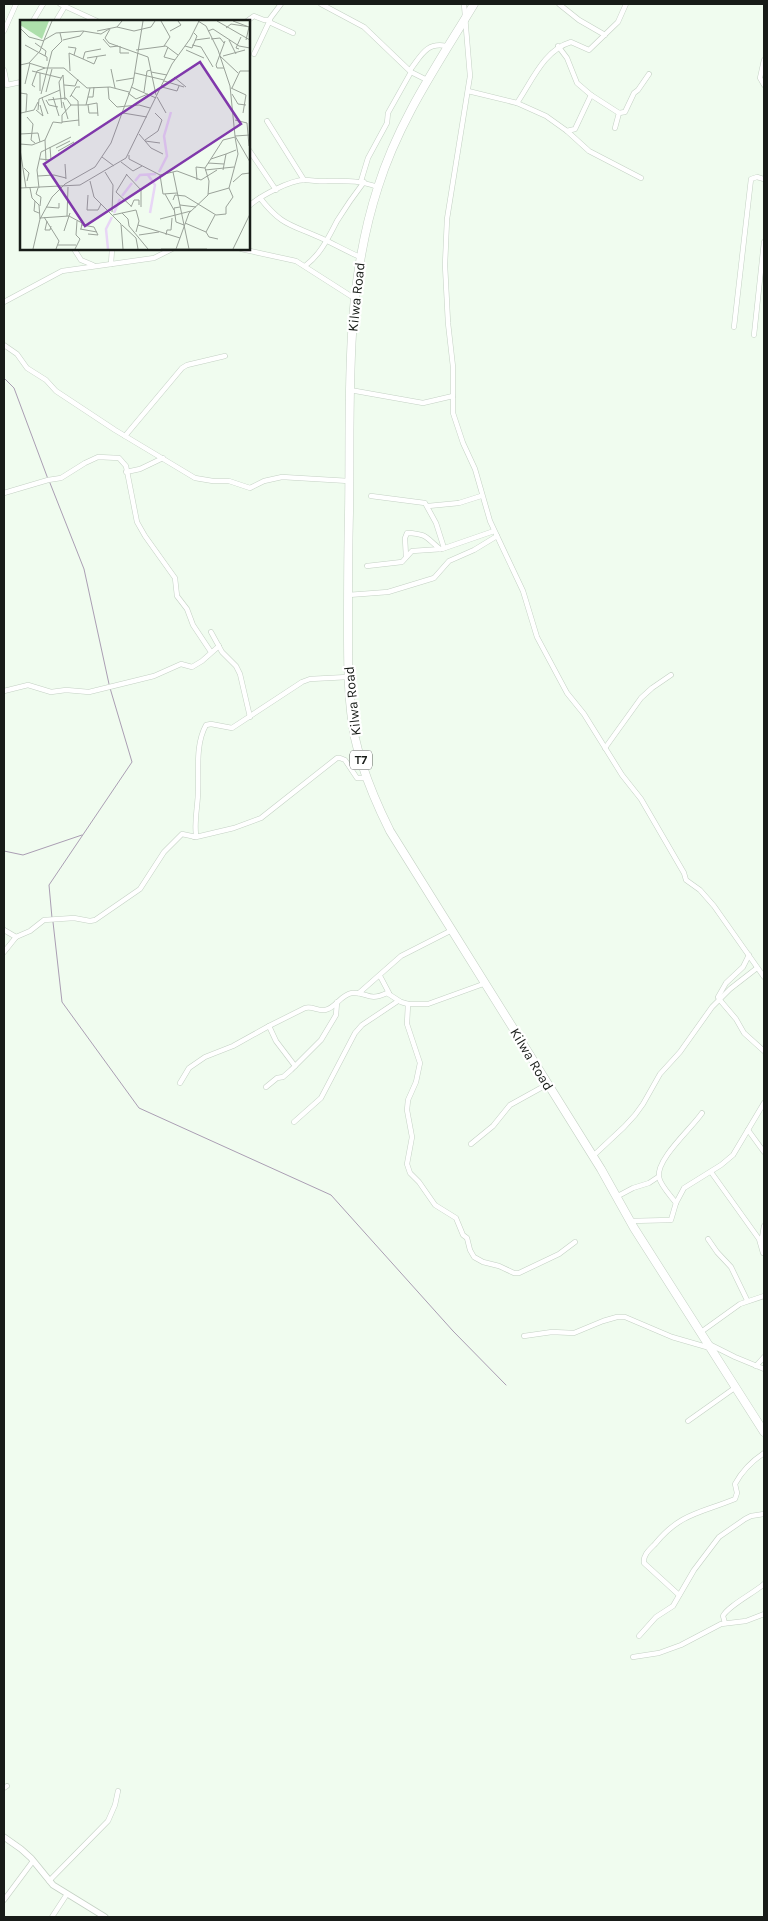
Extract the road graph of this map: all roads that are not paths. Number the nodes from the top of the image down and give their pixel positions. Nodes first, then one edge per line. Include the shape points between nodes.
1 (16, 4) edge
2 (43, 4) edge
3 (281, 4) edge
4 (321, 4) edge
5 (464, 4) edge
6 (474, 4) edge
7 (559, 4) edge
8 (626, 4) edge
9 (63, 5) edge
10 (466, 17) junction
11 (34, 20) edge
12 (56, 20) edge
13 (95, 20) edge
14 (248, 20) edge
15 (269, 20) junction
16 (4, 31) edge
17 (293, 33) dead end
18 (605, 35) junction
19 (446, 46) junction
20 (558, 46) junction
21 (254, 54) dead end
22 (764, 60) edge
23 (4, 70) edge
24 (410, 71) junction
25 (648, 74) dead end
26 (427, 80) junction
27 (20, 82) edge
28 (764, 85) edge
29 (468, 91) junction
30 (591, 95) junction
31 (518, 103) junction
32 (619, 113) junction
33 (266, 121) dead end
34 (615, 128) dead end
35 (567, 131) junction
36 (250, 151) edge
37 (641, 178) dead end
38 (764, 179) edge
39 (304, 180) junction
40 (362, 182) junction
41 (378, 187) junction
42 (276, 190) junction
43 (260, 198) junction
44 (250, 205) edge
45 (327, 241) junction
46 (764, 242) edge
47 (75, 250) edge
48 (112, 250) edge
49 (170, 250) edge
50 (246, 250) edge
51 (360, 257) junction
52 (111, 264) junction
53 (96, 266) junction
54 (305, 266) junction
55 (354, 298) junction
56 (4, 302) edge
57 (734, 326) dead end
58 (754, 335) dead end
59 (4, 345) edge
60 (226, 356) dead end
61 (350, 390) junction
62 (452, 396) junction
63 (125, 436) junction
64 (163, 458) junction
65 (126, 472) junction
66 (349, 480) junction
67 (4, 494) edge
68 (371, 496) dead end
69 (481, 496) junction
70 (428, 506) junction
71 (496, 534) junction
72 (442, 549) junction
73 (406, 558) junction
74 (367, 566) dead end
75 (348, 595) junction
76 (211, 632) dead end
77 (219, 646) junction
78 (211, 652) junction
79 (671, 675) dead end
80 (348, 678) junction
81 (4, 692) edge
82 (250, 716) junction
83 (605, 748) junction
84 (367, 778) junction
85 (194, 837) junction
86 (4, 930) edge
87 (452, 930) junction
88 (16, 937) junction
89 (4, 952) edge
90 (748, 955) junction
91 (757, 968) junction
92 (380, 976) junction
93 (764, 977) edge
94 (486, 983) junction
95 (359, 993) junction
96 (388, 993) junction
97 (398, 1000) junction
98 (719, 1000) junction
99 (337, 1002) junction
100 (408, 1004) junction
101 (704, 1017) junction
102 (269, 1026) junction
103 (764, 1050) edge
104 (295, 1066) junction
105 (180, 1083) dead end
106 (548, 1084) junction
107 (266, 1087) dead end
108 (764, 1103) edge
109 (702, 1113) dead end
110 (294, 1122) dead end
111 (748, 1130) junction
112 (471, 1144) dead end
113 (764, 1152) edge
114 (593, 1156) junction
115 (711, 1172) junction
116 (658, 1177) junction
117 (618, 1196) junction
118 (676, 1203) junction
119 (630, 1221) junction
120 (764, 1226) edge
121 (708, 1239) dead end
122 (575, 1242) dead end
123 (761, 1244) junction
124 (763, 1251) edge
125 (764, 1260) edge
126 (764, 1296) edge
127 (747, 1300) junction
128 (701, 1332) junction
129 (524, 1336) dead end
130 (711, 1346) junction
131 (764, 1357) edge
132 (756, 1366) junction
133 (764, 1369) edge
134 (736, 1387) junction
135 (688, 1421) dead end
136 (764, 1432) edge
137 (764, 1452) edge
138 (764, 1514) edge
139 (764, 1584) edge
140 (679, 1595) junction
141 (764, 1614) edge
142 (725, 1623) junction
143 (639, 1636) dead end
144 (633, 1657) dead end
145 (118, 1791) dead end
146 (6, 1838) edge
147 (4, 1845) edge
148 (33, 1861) junction
149 (49, 1881) junction
150 (67, 1894) junction
151 (4, 1900) edge
152 (52, 1917) edge
153 (105, 1917) edge

1 - 16 street
2 - 11 street
3 - 15 street
4 - 24 street via 364,27
5 - 10 street
6 - 10 highway, Kilwa Road / T7
7 - 18 street
8 - 18 street via 618,22
9 - 12 street
9 - 13 street
10 - 19 highway, Kilwa Road / T7
10 - 29 street via 470,67
14 - 15 street via 254,16
15 - 17 street
15 - 21 street
18 - 20 street via 589,50 571,42
19 - 24 street via 431,46
19 - 26 highway, Kilwa Road / T7
20 - 30 street via 568,58 576,81
20 - 31 street via 544,61
22 - 28 street via 760,78
23 - 27 street via 8,86
24 - 26 street
24 - 40 street via 388,113 388,124 368,158
25 - 32 street via 625,112
26 - 41 highway, Kilwa Road / T7 via 401,128
29 - 31 street
29 - 62 street via 445,232
30 - 32 street
30 - 35 street via 575,129
31 - 35 street via 546,116
32 - 34 street
33 - 39 street
35 - 37 street via 588,151
36 - 42 street
38 - 57 street via 751,179
39 - 40 street
39 - 42 street
40 - 41 street
40 - 45 street
41 - 51 highway, Kilwa Road / T7
42 - 43 street
43 - 44 street
43 - 45 street via 273,215 288,225
45 - 51 street
45 - 54 street
46 - 58 street
47 - 53 street via 81,260
48 - 52 street
49 - 52 street via 154,258
50 - 54 street via 296,260
51 - 55 highway, Kilwa Road / T7
52 - 53 street
53 - 56 street via 62,271
54 - 55 street
55 - 61 highway, Kilwa Road / T7
59 - 63 street via 56,391
60 - 63 street via 182,368
61 - 62 street via 423,403
61 - 66 highway, Kilwa Road / T7
62 - 69 street via 454,418 475,469
63 - 64 street
64 - 65 street
64 - 66 street via 198,479 229,481 248,487 278,477
65 - 67 street via 120,458 98,457 61,478
65 - 78 street via 137,522 175,578 177,596
66 - 75 highway, Kilwa Road / T7
68 - 70 street via 422,502
69 - 70 street via 459,503
69 - 71 street
70 - 72 street
71 - 72 street
71 - 75 street via 449,562 434,578 388,592
71 - 83 street via 523,591 537,637 567,692
72 - 73 street via 412,552
72 - 73 street via 423,534 407,534
73 - 74 street via 392,564
75 - 80 highway, Kilwa Road / T7
76 - 77 street
77 - 78 street
77 - 82 street via 240,674
78 - 81 street via 192,667 181,664 154,676 94,691 51,692 28,684
79 - 83 street via 641,698
80 - 82 street via 302,682
80 - 84 highway, Kilwa Road / T7 via 355,739
82 - 85 street via 232,728 211,724 204,728 198,762
83 - 90 street via 641,799 687,881 714,906
84 - 85 street via 357,778 345,760 338,758 261,818
84 - 87 highway, Kilwa Road / T7 via 390,831
85 - 88 street via 182,834 164,852 140,889 95,920 46,919
86 - 88 street
87 - 92 street via 401,956
87 - 94 highway, Kilwa Road / T7
88 - 89 street
90 - 91 street
90 - 101 street via 743,967 725,984
91 - 93 street
91 - 98 street
92 - 95 street
92 - 96 street
94 - 100 street via 428,1004
94 - 106 highway, Kilwa Road / T7
95 - 96 street via 374,998
95 - 99 street via 347,994
96 - 97 street
97 - 100 street
97 - 110 street via 355,1033 321,1098
98 - 101 street
98 - 103 street via 744,1032
99 - 102 street via 324,1010 305,1008
99 - 104 street via 336,1015 322,1039
100 - 122 street via 407,1024 420,1063 408,1103 412,1137 407,1164 410,1173 435,1205 456,1218 472,1254 483,1262 519,1273 559,1254
101 - 114 street via 660,1074 635,1115
102 - 104 street
102 - 105 street via 199,1060 189,1068
104 - 107 street
106 - 112 street via 510,1105 493,1126
106 - 114 highway, Kilwa Road / T7
108 - 111 street
109 - 116 street via 668,1154
111 - 113 street
111 - 115 street via 733,1155
114 - 117 highway, Kilwa Road / T7
115 - 118 street via 684,1188
115 - 123 street
116 - 117 street
116 - 118 street
117 - 119 highway, Kilwa Road / T7
118 - 119 street via 669,1222
119 - 128 highway, Kilwa Road / T7
120 - 123 street
121 - 127 street via 731,1267
123 - 124 street
124 - 125 street
126 - 127 street
127 - 128 street
128 - 130 highway, Kilwa Road / T7
129 - 130 street via 574,1333 603,1321 625,1317 672,1337
130 - 132 street
130 - 134 highway, Kilwa Road / T7
131 - 132 street
132 - 133 street
134 - 135 street
134 - 136 highway, Kilwa Road / T7
137 - 140 street via 739,1477 735,1484 735,1499 693,1513 675,1523 645,1555 644,1563
138 - 140 street via 745,1519 719,1537
139 - 142 street via 726,1611 723,1616
140 - 143 street via 673,1606 656,1617
141 - 142 street via 746,1621
142 - 144 street via 675,1648
145 - 149 street via 108,1821
146 - 147 street
146 - 148 street
148 - 149 street
148 - 151 street
149 - 150 street
150 - 152 street
150 - 153 street

